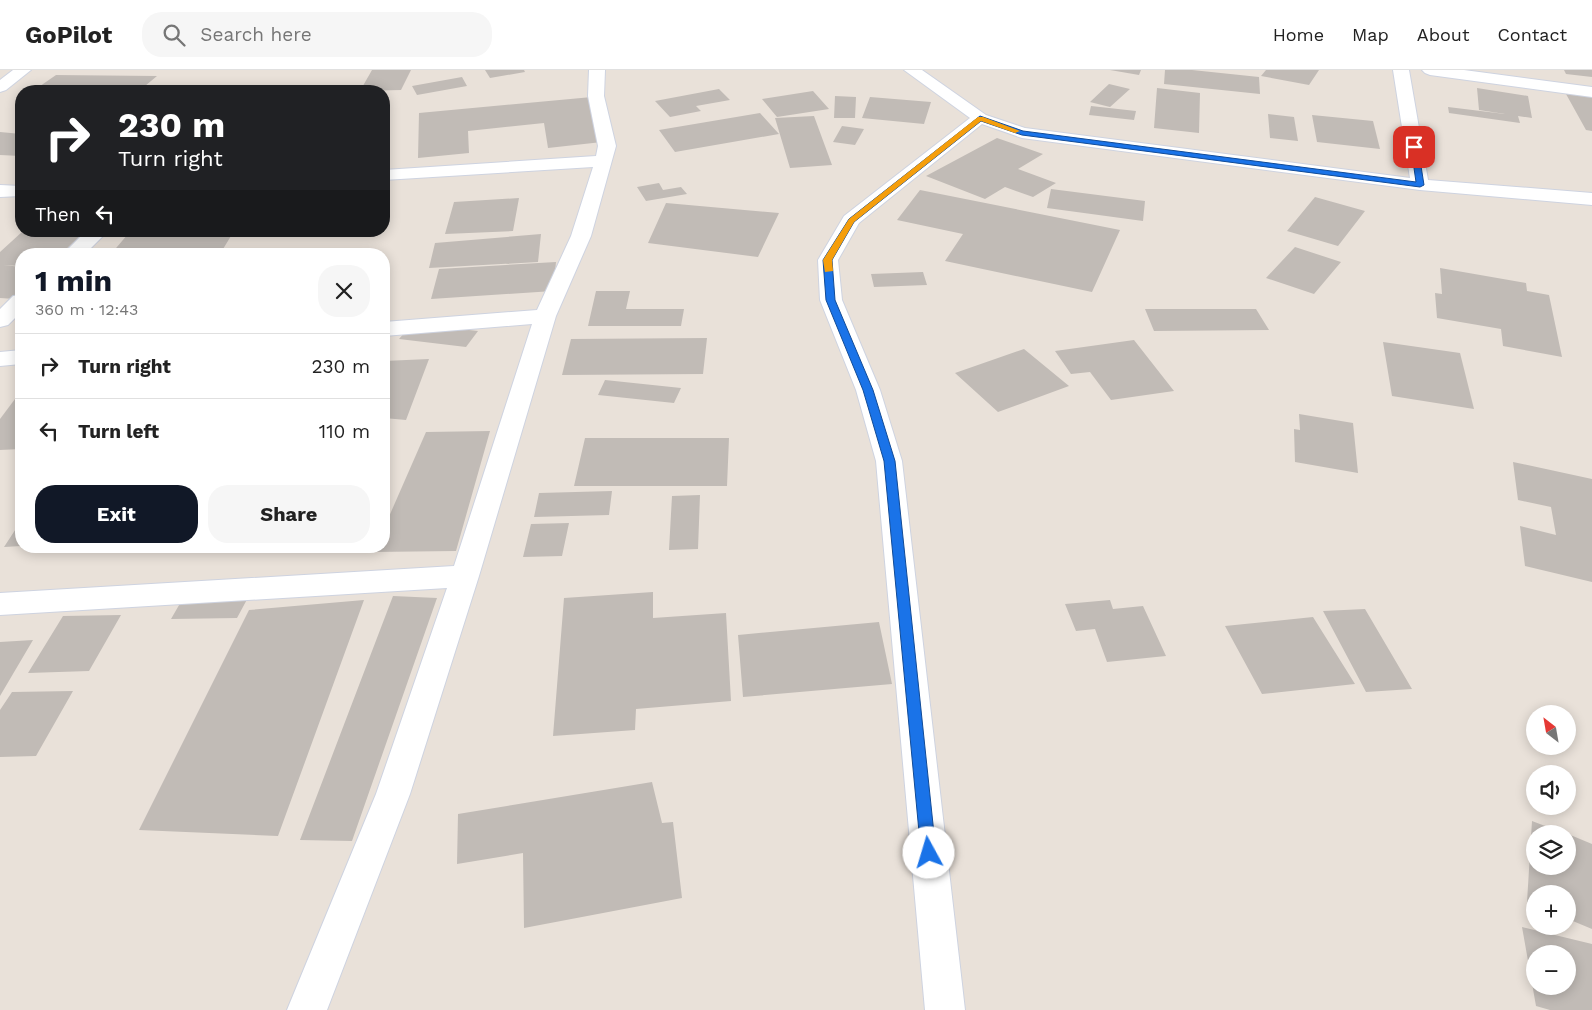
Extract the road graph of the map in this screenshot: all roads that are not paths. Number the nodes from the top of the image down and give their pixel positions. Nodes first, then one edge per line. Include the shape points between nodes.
1 (23, 70) edge
2 (597, 70) edge
3 (912, 70) edge
4 (1402, 70) edge
5 (1430, 70) edge
6 (0, 87) edge
7 (1592, 92) edge
8 (980, 118) junction
9 (604, 160) junction
10 (390, 175) edge
11 (1420, 185) junction
12 (0, 191) edge
13 (15, 191) edge
14 (1592, 199) edge
15 (91, 237) edge
16 (80, 248) edge
17 (15, 306) edge
18 (545, 316) junction
19 (0, 320) edge
20 (390, 329) edge
21 (15, 358) edge
22 (0, 359) edge
23 (465, 576) junction
24 (0, 604) edge
25 (307, 1010) edge
26 (944, 1010) edge

1 - 6 street
2 - 9 street via 596,96 607,146
3 - 8 street
4 - 11 street
5 - 7 street
8 - 11 street via 1022,133
8 - 26 street via 851,220 828,260 831,300 868,390 890,461
9 - 10 street
9 - 18 street via 581,236
11 - 14 street
12 - 13 street
15 - 16 street
17 - 19 street
18 - 20 street
18 - 23 street
21 - 22 street
23 - 24 street
23 - 25 street via 393,794

